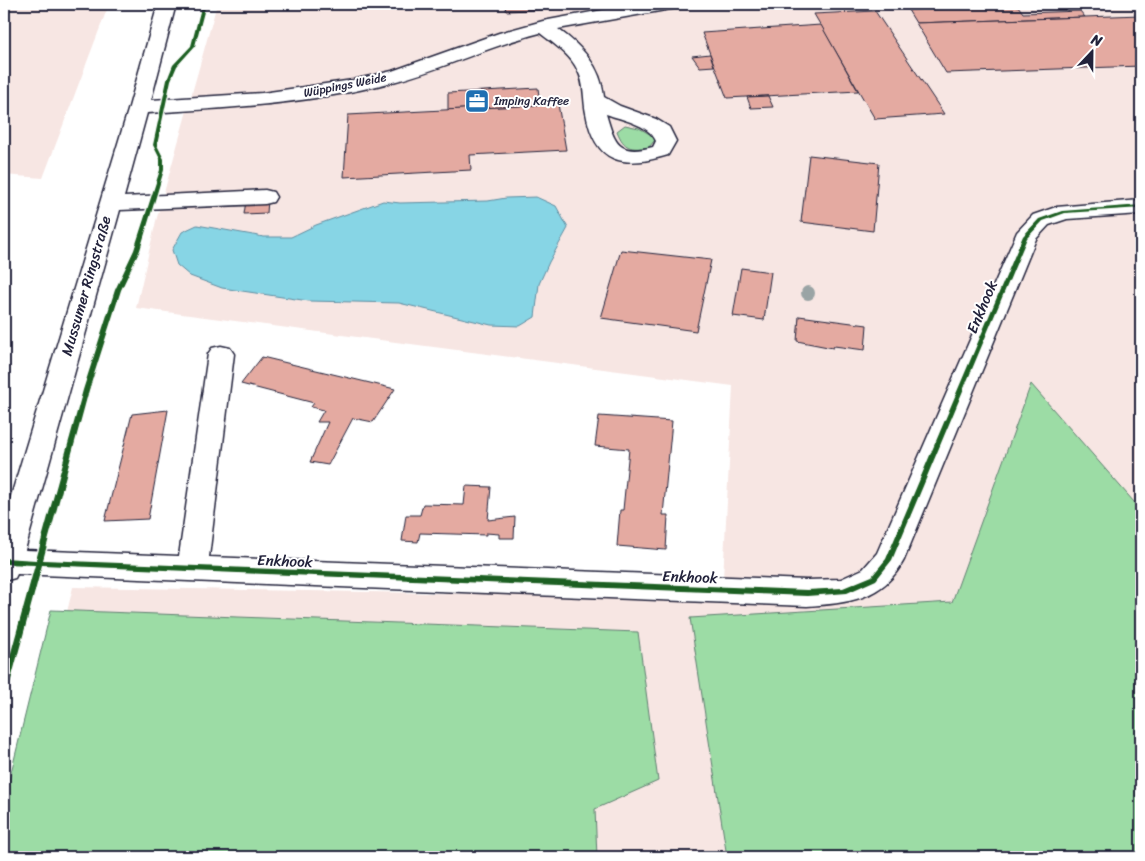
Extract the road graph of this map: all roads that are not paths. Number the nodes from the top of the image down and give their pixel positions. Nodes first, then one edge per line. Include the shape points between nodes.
1 (167, 4) edge
2 (671, 4) edge
3 (543, 26) junction
4 (595, 100) dead end
5 (139, 107) junction
6 (265, 197) dead end
7 (110, 204) junction
8 (1141, 207) edge
9 (222, 354) dead end
10 (4, 564) edge
11 (192, 569) junction

1 - 5 street, Mussumer Ringstraße
2 - 3 street, Wüppings Weide
3 - 4 street via 583,62
3 - 5 street, Wüppings Weide via 385,78 331,90 283,97
5 - 7 street, Mussumer Ringstraße
6 - 7 street
7 - 10 street, Mussumer Ringstraße
8 - 11 street, Enkhook via 1064,212 1041,220 1025,237 889,560 874,578 844,591 807,593
9 - 11 street
10 - 11 street, Enkhook

